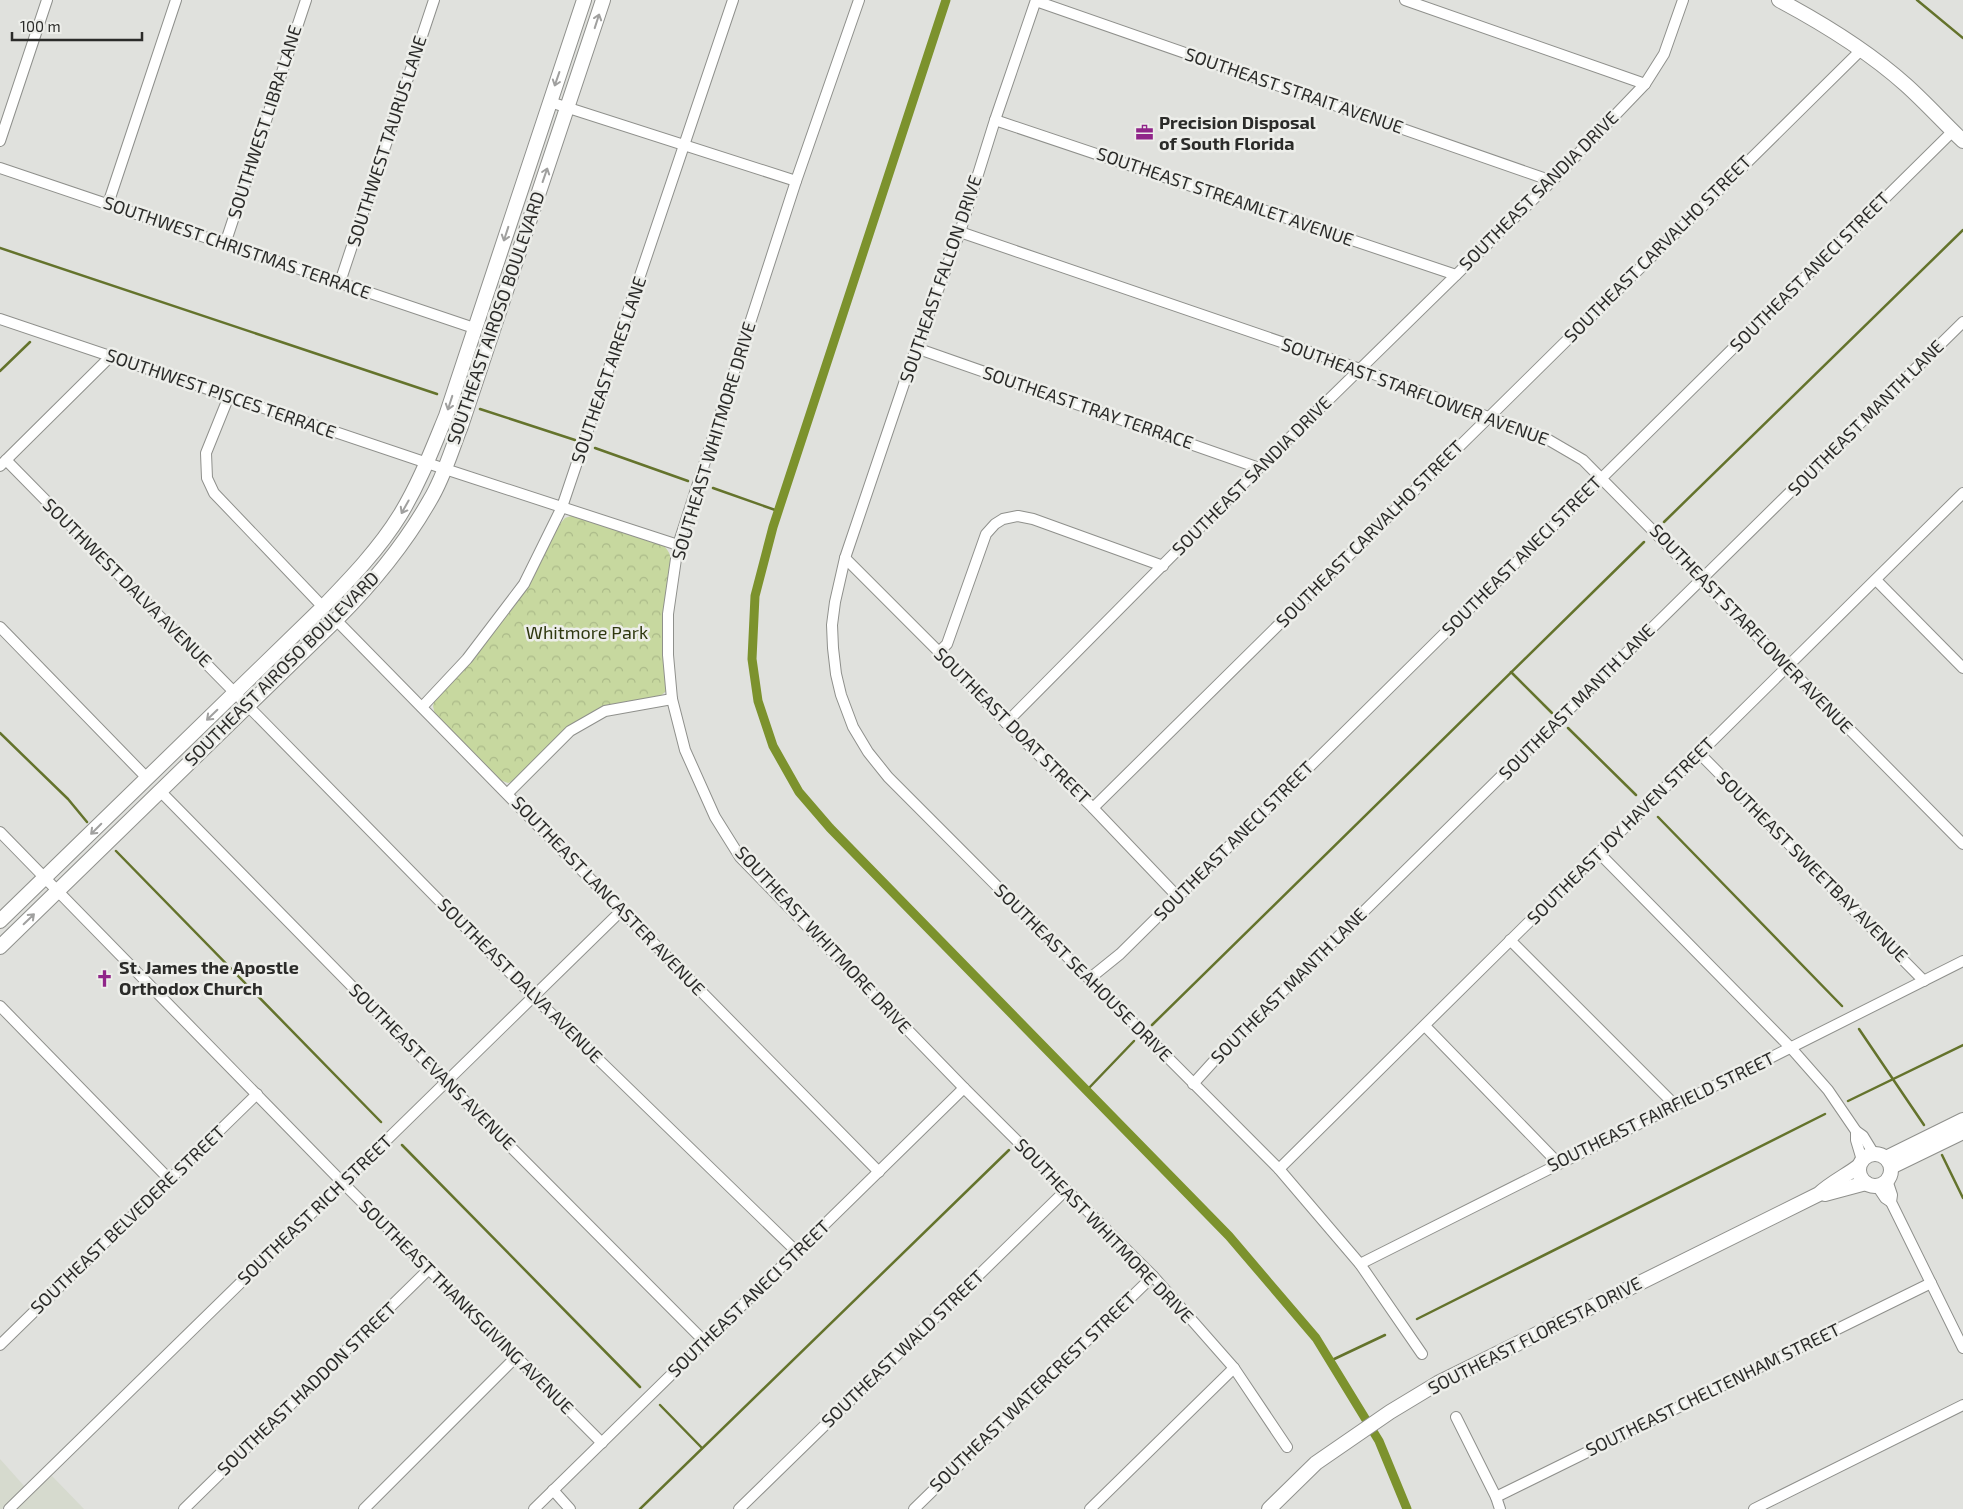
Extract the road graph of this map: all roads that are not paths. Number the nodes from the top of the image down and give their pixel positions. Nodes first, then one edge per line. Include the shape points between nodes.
1 (47, 0) edge
2 (176, 0) edge
3 (306, 0) edge
4 (434, 0) edge
5 (584, 0) edge
6 (603, 0) edge
7 (733, 0) edge
8 (859, 0) edge
9 (1036, 0) edge
10 (1405, 0) edge
11 (1683, 0) edge
12 (1779, 0) edge
13 (1861, 50) junction
14 (1645, 84) junction
15 (550, 102) junction
16 (568, 108) junction
17 (995, 120) junction
18 (1958, 136) edge
19 (0, 141) edge
20 (685, 145) junction
21 (0, 168) edge
22 (796, 181) junction
23 (1552, 181) junction
24 (108, 204) junction
25 (960, 232) junction
26 (225, 244) junction
27 (493, 270) junction
28 (511, 276) junction
29 (1456, 276) junction
30 (340, 282) junction
31 (0, 319) edge
32 (1963, 322) edge
33 (474, 328) junction
34 (916, 348) junction
35 (110, 356) junction
36 (1360, 368) junction
37 (229, 396) junction
38 (1488, 417) junction
39 (3, 463) edge
40 (427, 463) junction
41 (1259, 468) junction
42 (443, 469) junction
43 (1602, 477) junction
44 (1963, 494) edge
45 (562, 507) junction
46 (678, 545) junction
47 (845, 558) junction
48 (1163, 566) junction
49 (1702, 578) junction
50 (1876, 580) junction
51 (323, 606) junction
52 (336, 620) junction
53 (0, 627) edge
54 (939, 652) junction
55 (1787, 667) junction
56 (1963, 668) edge
57 (235, 693) junction
58 (672, 699) junction
59 (247, 705) junction
60 (422, 707) junction
61 (1006, 723) junction
62 (1700, 754) junction
63 (148, 778) junction
64 (160, 791) junction
65 (508, 792) junction
66 (1093, 808) junction
67 (0, 832) edge
68 (1963, 844) edge
69 (1599, 853) junction
70 (46, 878) junction
71 (59, 891) junction
72 (1178, 896) junction
73 (621, 911) junction
74 (0, 921) edge
75 (1510, 940) junction
76 (0, 947) edge
77 (1963, 961) edge
78 (1089, 979) junction
79 (1924, 980) junction
80 (533, 996) junction
81 (0, 1006) edge
82 (1425, 1026) junction
83 (1791, 1048) junction
84 (445, 1082) junction
85 (1194, 1084) junction
86 (964, 1088) junction
87 (258, 1094) junction
88 (1675, 1104) junction
89 (1963, 1120) edge
90 (1963, 1132) edge
91 (1875, 1161) junction
92 (1558, 1163) junction
93 (1279, 1169) junction
94 (879, 1172) junction
95 (169, 1178) junction
96 (343, 1183) junction
97 (1877, 1183) junction
98 (1066, 1190) junction
99 (1820, 1194) junction
100 (797, 1252) junction
101 (1360, 1264) junction
102 (429, 1269) junction
103 (1153, 1276) junction
104 (1931, 1283) junction
105 (705, 1342) junction
106 (0, 1346) edge
107 (1963, 1348) edge
108 (1422, 1354) dead end
109 (516, 1358) junction
110 (1234, 1368) junction
111 (1963, 1405) edge
112 (1456, 1417) dead end
113 (602, 1443) junction
114 (1287, 1447) dead end
115 (554, 1490) junction
116 (1496, 1497) junction
117 (9, 1509) edge
118 (184, 1509) edge
119 (364, 1509) edge
120 (534, 1509) edge
121 (570, 1509) edge
122 (739, 1509) edge
123 (914, 1509) edge
124 (1090, 1509) edge
125 (1270, 1509) edge
126 (1500, 1509) edge
127 (1754, 1509) edge

1 - 19 street
2 - 24 street
3 - 26 street, SOUTHWEST LIBRA LANE
4 - 30 street, SOUTHWEST TAURUS LANE
5 -> 15 main road, SOUTHEAST AIROSO BOULEVARD
16 -> 6 main road, SOUTHEAST AIROSO BOULEVARD
7 - 20 street, SOUTHEAST AIRES LANE
8 - 22 street, SOUTHEAST WHITMORE DRIVE
9 - 17 street, SOUTHEAST FALLON DRIVE
9 - 23 street, SOUTHEAST STRAIT AVENUE
10 - 14 street
11 - 14 street, SOUTHEAST SANDIA DRIVE via 1664,54
12 - 13 main road via 1823,23
13 - 18 main road via 1905,84
13 - 38 street, SOUTHEAST CARVALHO STREET
14 - 23 street, SOUTHEAST SANDIA DRIVE
15 - 16 street
15 -> 27 main road, SOUTHEAST AIROSO BOULEVARD
16 - 20 street
28 -> 16 main road, SOUTHEAST AIROSO BOULEVARD
17 - 25 street, SOUTHEAST FALLON DRIVE
17 - 29 street, SOUTHEAST STREAMLET AVENUE
18 - 43 street, SOUTHEAST ANECI STREET
20 - 22 street
20 - 45 street, SOUTHEAST AIRES LANE
21 - 24 street, SOUTHWEST CHRISTMAS TERRACE
22 - 46 street, SOUTHEAST WHITMORE DRIVE
23 - 29 street, SOUTHEAST SANDIA DRIVE
24 - 26 street, SOUTHWEST CHRISTMAS TERRACE
25 - 34 street, SOUTHEAST FALLON DRIVE
25 - 36 street, SOUTHEAST STARFLOWER AVENUE
26 - 30 street, SOUTHWEST CHRISTMAS TERRACE
27 - 28 main road
27 - 33 main road, SOUTHEAST AIROSO BOULEVARD
28 - 42 main road, SOUTHEAST AIROSO BOULEVARD
29 - 36 street, SOUTHEAST SANDIA DRIVE
30 - 33 street, SOUTHWEST CHRISTMAS TERRACE
31 - 35 street, SOUTHWEST PISCES TERRACE
32 - 49 street, SOUTHEAST MANTH LANE
33 -> 40 main road, SOUTHEAST AIROSO BOULEVARD
34 - 41 street, SOUTHEAST TRAY TERRACE
34 - 47 street, SOUTHEAST FALLON DRIVE
35 - 37 street, SOUTHWEST PISCES TERRACE
35 - 39 street
36 - 38 street, SOUTHEAST STARFLOWER AVENUE
36 - 41 street, SOUTHEAST SANDIA DRIVE
37 - 40 street, SOUTHWEST PISCES TERRACE
37 - 51 street via 206,453 207,478 214,493
38 - 43 street, SOUTHEAST STARFLOWER AVENUE via 1547,439 1583,460
38 - 66 street, SOUTHEAST CARVALHO STREET
39 - 57 street, SOUTHWEST DALVA AVENUE
40 - 42 street, SOUTHWEST PISCES TERRACE
40 -> 51 main road, SOUTHEAST AIROSO BOULEVARD via 400,515 380,544
41 - 48 street, SOUTHEAST SANDIA DRIVE
42 - 45 street, SOUTHWEST PISCES TERRACE
42 - 52 main road, SOUTHEAST AIROSO BOULEVARD via 431,499 392,557
43 - 49 street, SOUTHEAST STARFLOWER AVENUE
43 - 72 street, SOUTHEAST ANECI STREET
44 - 50 street, SOUTHEAST JOY HAVEN STREET
45 - 46 street, SOUTHWEST PISCES TERRACE
45 - 60 street, SOUTHEAST AIRES LANE via 524,584 467,659
46 - 58 street, SOUTHEAST WHITMORE DRIVE via 668,614
47 - 54 street, SOUTHEAST DOAT STREET
47 - 78 street, SOUTHEAST SEAHOUSE DRIVE via 832,625 836,674 853,727 888,777
48 - 54 street via 1026,516 1011,517 996,524 984,539 947,644
48 - 61 street, SOUTHEAST SANDIA DRIVE
49 - 55 street, SOUTHEAST STARFLOWER AVENUE
49 - 85 street, SOUTHEAST MANTH LANE via 1290,984
50 - 55 street, SOUTHEAST JOY HAVEN STREET
50 - 56 street
51 - 57 main road, SOUTHEAST AIROSO BOULEVARD
52 - 59 main road, SOUTHEAST AIROSO BOULEVARD
52 - 60 street, SOUTHEAST LANCASTER AVENUE
53 - 63 street
54 - 61 street, SOUTHEAST DOAT STREET
55 - 62 street, SOUTHEAST JOY HAVEN STREET
55 - 68 street, SOUTHEAST STARFLOWER AVENUE
57 - 59 street, SOUTHWEST DALVA AVENUE
57 -> 63 main road, SOUTHEAST AIROSO BOULEVARD
58 - 65 street via 605,711 570,731
58 - 86 street, SOUTHEAST WHITMORE DRIVE via 685,750 715,817 740,856
59 - 64 main road, SOUTHEAST AIROSO BOULEVARD
59 - 80 street, SOUTHEAST DALVA AVENUE
60 - 65 street, SOUTHEAST LANCASTER AVENUE
61 - 66 street, SOUTHEAST DOAT STREET
62 - 69 street, SOUTHEAST JOY HAVEN STREET
62 - 79 street, SOUTHEAST SWEETBAY AVENUE
63 -> 70 main road, SOUTHEAST AIROSO BOULEVARD
64 - 71 main road, SOUTHEAST AIROSO BOULEVARD
64 - 84 street, SOUTHEAST EVANS AVENUE
65 - 73 street, SOUTHEAST LANCASTER AVENUE
66 - 72 street, SOUTHEAST DOAT STREET
67 - 70 street, SOUTHEAST THANKSGIVING AVENUE
69 - 75 street, SOUTHEAST JOY HAVEN STREET
69 - 83 street
70 - 71 street, SOUTHEAST THANKSGIVING AVENUE
70 - 74 main road, SOUTHEAST AIROSO BOULEVARD
76 -> 71 main road, SOUTHEAST AIROSO BOULEVARD
71 - 87 street, SOUTHEAST THANKSGIVING AVENUE
72 - 78 street, SOUTHEAST ANECI STREET via 1120,954
73 - 80 street, SOUTHEAST RICH STREET
73 - 94 street, SOUTHEAST LANCASTER AVENUE
75 - 82 street, SOUTHEAST JOY HAVEN STREET
75 - 88 street
77 - 79 street, SOUTHEAST FAIRFIELD STREET
78 - 85 street, SOUTHEAST SEAHOUSE DRIVE
79 - 83 street, SOUTHEAST FAIRFIELD STREET
80 - 84 street, SOUTHEAST RICH STREET
80 - 100 street, SOUTHEAST DALVA AVENUE
81 - 95 street
82 - 92 street
82 - 93 street, SOUTHEAST JOY HAVEN STREET
83 - 88 street, SOUTHEAST FAIRFIELD STREET
83 - 91 street via 1863,1136
84 - 96 street, SOUTHEAST RICH STREET
84 - 105 street, SOUTHEAST EVANS AVENUE
85 - 93 street, SOUTHEAST SEAHOUSE DRIVE
86 - 94 street, SOUTHEAST ANECI STREET
86 - 98 street, SOUTHEAST WHITMORE DRIVE
87 - 95 street, SOUTHEAST BELVEDERE STREET
87 - 96 street, SOUTHEAST THANKSGIVING AVENUE
88 - 92 street, SOUTHEAST FAIRFIELD STREET
89 - 91 main road, SOUTHEAST FLORESTA DRIVE
90 - 91 main road, SOUTHEAST FLORESTA DRIVE
91 - 97 main road via 1890,1176
91 - 97 main road via 1860,1176
91 - 99 main road, SOUTHEAST FLORESTA DRIVE via 1825,1188
92 - 101 street, SOUTHEAST FAIRFIELD STREET
93 - 101 street, SOUTHEAST SEAHOUSE DRIVE
94 - 100 street, SOUTHEAST ANECI STREET
95 - 106 street, SOUTHEAST BELVEDERE STREET
96 - 102 street, SOUTHEAST THANKSGIVING AVENUE
96 - 117 street, SOUTHEAST RICH STREET
97 - 99 main road, SOUTHEAST FLORESTA DRIVE
97 - 104 street via 1885,1198 1892,1202
98 - 103 street, SOUTHEAST WHITMORE DRIVE
98 - 122 street, SOUTHEAST WALD STREET
99 - 125 main road, SOUTHEAST FLORESTA DRIVE via 1438,1383 1316,1463
100 - 105 street, SOUTHEAST ANECI STREET
101 - 108 street, SOUTHEAST SEAHOUSE DRIVE
102 - 109 street, SOUTHEAST THANKSGIVING AVENUE
102 - 118 street, SOUTHEAST HADDON STREET
103 - 110 street, SOUTHEAST WHITMORE DRIVE
103 - 123 street, SOUTHEAST WATERCREST STREET
104 - 107 street
104 - 116 street, SOUTHEAST CHELTENHAM STREET
105 - 113 street, SOUTHEAST ANECI STREET
109 - 113 street, SOUTHEAST THANKSGIVING AVENUE
109 - 119 street
110 - 114 street, SOUTHEAST WHITMORE DRIVE
110 - 124 street
111 - 127 street
112 - 116 street
113 - 115 street, SOUTHEAST ANECI STREET
115 - 120 street, SOUTHEAST ANECI STREET
115 - 121 street
116 - 126 street

